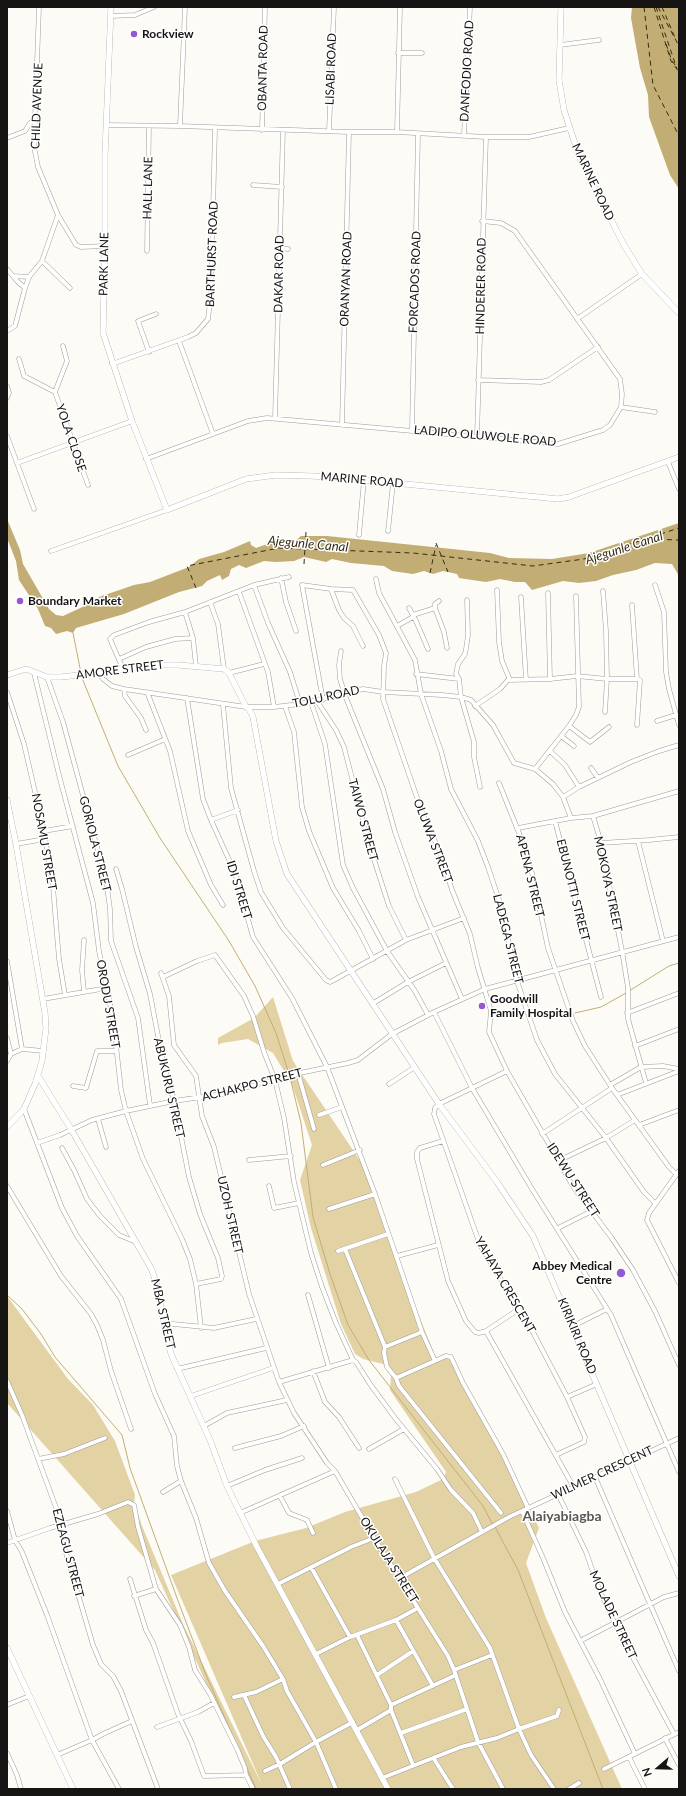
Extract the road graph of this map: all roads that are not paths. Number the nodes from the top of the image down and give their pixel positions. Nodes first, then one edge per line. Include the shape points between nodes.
1 (39, 7) edge
2 (112, 7) edge
3 (154, 7) edge
4 (185, 7) edge
5 (265, 7) edge
6 (334, 7) edge
7 (400, 7) edge
8 (470, 7) edge
9 (561, 7) edge
10 (111, 16) junction
11 (598, 40) dead end
12 (560, 45) junction
13 (398, 53) junction
14 (422, 53) dead end
15 (34, 121) junction
16 (106, 126) junction
17 (149, 126) junction
18 (180, 126) junction
19 (215, 128) junction
20 (569, 128) junction
21 (262, 130) junction
22 (283, 130) junction
23 (329, 132) junction
24 (349, 132) junction
25 (397, 132) junction
26 (418, 134) junction
27 (464, 135) junction
28 (486, 136) junction
29 (7, 138) edge
30 (253, 185) dead end
31 (282, 186) junction
32 (58, 215) junction
33 (482, 221) junction
34 (105, 246) junction
35 (279, 248) junction
36 (288, 249) dead end
37 (147, 251) dead end
38 (42, 261) junction
39 (7, 269) edge
40 (642, 274) junction
41 (12, 276) junction
42 (30, 277) junction
43 (25, 288) junction
44 (70, 288) dead end
45 (679, 313) edge
46 (156, 314) dead end
47 (577, 319) junction
48 (7, 331) edge
49 (179, 341) junction
50 (63, 346) dead end
51 (598, 348) junction
52 (149, 352) junction
53 (19, 359) dead end
54 (113, 367) junction
55 (478, 380) junction
56 (7, 386) edge
57 (55, 392) junction
58 (7, 398) edge
59 (621, 407) junction
60 (656, 412) dead end
61 (275, 418) junction
62 (132, 421) junction
63 (342, 426) junction
64 (412, 430) junction
65 (213, 434) junction
66 (7, 436) edge
67 (477, 436) junction
68 (73, 443) junction
69 (679, 457) edge
70 (146, 459) junction
71 (668, 462) junction
72 (17, 463) junction
73 (364, 480) junction
74 (392, 483) junction
75 (88, 485) dead end
76 (679, 489) edge
77 (34, 510) dead end
78 (167, 510) junction
79 (388, 531) dead end
80 (359, 535) dead end
81 (51, 551) dead end
82 (288, 577) dead end
83 (281, 578) junction
84 (376, 580) dead end
85 (254, 585) junction
86 (655, 585) dead end
87 (331, 589) junction
88 (497, 590) dead end
89 (603, 591) dead end
90 (239, 592) junction
91 (548, 593) dead end
92 (576, 596) dead end
93 (521, 597) dead end
94 (467, 600) dead end
95 (439, 601) dead end
96 (210, 602) junction
97 (632, 606) dead end
98 (409, 608) dead end
99 (435, 608) junction
100 (185, 612) junction
101 (413, 616) junction
102 (397, 626) junction
103 (296, 632) dead end
104 (192, 638) junction
105 (363, 646) dead end
106 (447, 648) dead end
107 (428, 649) dead end
108 (340, 651) dead end
109 (119, 659) junction
110 (264, 664) junction
111 (196, 666) junction
112 (123, 669) junction
113 (226, 671) junction
114 (34, 673) junction
115 (98, 673) junction
116 (7, 674) edge
117 (416, 674) junction
118 (577, 676) junction
119 (47, 677) junction
120 (459, 679) junction
121 (550, 679) junction
122 (607, 679) junction
123 (637, 679) junction
124 (510, 680) junction
125 (526, 680) junction
126 (124, 689) junction
127 (7, 692) edge
128 (147, 692) junction
129 (344, 692) junction
130 (382, 692) junction
131 (421, 694) junction
132 (461, 697) junction
133 (187, 698) junction
134 (323, 700) junction
135 (317, 701) junction
136 (311, 702) junction
137 (300, 704) junction
138 (223, 705) junction
139 (285, 706) junction
140 (475, 706) junction
141 (246, 707) junction
142 (274, 707) junction
143 (605, 712) dead end
144 (676, 715) junction
145 (657, 720) dead end
146 (637, 725) dead end
147 (679, 725) edge
148 (569, 726) junction
149 (608, 728) dead end
150 (146, 730) dead end
151 (561, 736) junction
152 (166, 741) junction
153 (679, 745) edge
154 (574, 746) dead end
155 (550, 751) junction
156 (128, 755) dead end
157 (591, 768) dead end
158 (535, 769) junction
159 (598, 778) junction
160 (499, 783) dead end
161 (480, 787) dead end
162 (580, 787) junction
163 (679, 791) edge
164 (563, 797) junction
165 (7, 800) edge
166 (238, 810) junction
167 (593, 816) junction
168 (572, 818) junction
169 (211, 820) junction
170 (555, 821) junction
171 (73, 826) junction
172 (518, 828) junction
173 (44, 831) junction
174 (679, 837) edge
175 (45, 839) junction
176 (638, 841) junction
177 (600, 843) junction
178 (16, 844) junction
179 (116, 869) dead end
180 (223, 905) dead end
181 (464, 918) junction
182 (432, 929) junction
183 (679, 937) edge
184 (84, 940) dead end
185 (406, 940) junction
186 (663, 941) junction
187 (387, 951) junction
188 (622, 952) junction
189 (373, 959) junction
190 (591, 960) junction
191 (7, 961) edge
192 (446, 963) junction
193 (554, 970) junction
194 (351, 972) junction
195 (518, 981) junction
196 (408, 982) junction
197 (107, 988) junction
198 (485, 989) junction
199 (84, 992) junction
200 (679, 993) edge
201 (65, 995) junction
202 (601, 997) dead end
203 (43, 999) junction
204 (462, 999) junction
205 (372, 1004) junction
206 (434, 1012) junction
207 (627, 1012) junction
208 (428, 1015) junction
209 (679, 1029) edge
210 (392, 1034) junction
211 (7, 1038) edge
212 (635, 1046) junction
213 (22, 1049) junction
214 (43, 1051) junction
215 (116, 1051) junction
216 (11, 1054) junction
217 (7, 1061) edge
218 (327, 1067) junction
219 (415, 1067) junction
220 (640, 1067) junction
221 (679, 1070) edge
222 (507, 1071) junction
223 (297, 1074) junction
224 (38, 1076) junction
225 (277, 1079) junction
226 (646, 1083) junction
227 (389, 1084) dead end
228 (73, 1086) dead end
229 (611, 1086) junction
230 (472, 1088) junction
231 (617, 1095) junction
232 (199, 1098) junction
233 (174, 1100) junction
234 (439, 1104) junction
235 (150, 1105) junction
236 (342, 1107) junction
237 (580, 1108) junction
238 (24, 1109) junction
239 (679, 1110) edge
240 (126, 1111) junction
241 (319, 1115) dead end
242 (98, 1119) junction
243 (636, 1120) junction
244 (639, 1125) junction
245 (7, 1127) edge
246 (71, 1128) junction
247 (314, 1129) dead end
248 (542, 1134) junction
249 (606, 1138) junction
250 (443, 1141) junction
251 (37, 1143) junction
252 (106, 1147) dead end
253 (62, 1148) dead end
254 (360, 1150) junction
255 (291, 1156) junction
256 (249, 1160) dead end
257 (558, 1160) junction
258 (323, 1165) dead end
259 (677, 1174) edge
260 (679, 1181) edge
261 (7, 1186) edge
262 (268, 1186) dead end
263 (375, 1194) junction
264 (299, 1203) junction
265 (656, 1203) junction
266 (329, 1209) dead end
267 (592, 1211) junction
268 (558, 1228) junction
269 (388, 1234) junction
270 (136, 1242) junction
271 (438, 1245) junction
272 (345, 1249) junction
273 (338, 1251) dead end
274 (397, 1256) junction
275 (679, 1283) edge
276 (196, 1284) junction
277 (308, 1295) dead end
278 (519, 1309) junction
279 (607, 1309) junction
280 (256, 1319) junction
281 (163, 1323) junction
282 (573, 1326) junction
283 (201, 1328) junction
284 (486, 1331) junction
285 (422, 1332) junction
286 (385, 1347) junction
287 (266, 1348) junction
288 (353, 1360) junction
289 (435, 1361) junction
290 (679, 1365) edge
291 (273, 1368) junction
292 (329, 1368) junction
293 (178, 1369) junction
294 (313, 1371) junction
295 (396, 1378) junction
296 (7, 1381) edge
297 (279, 1382) junction
298 (597, 1384) junction
299 (13, 1396) junction
300 (191, 1396) junction
301 (567, 1397) junction
302 (7, 1398) edge
303 (287, 1400) junction
304 (204, 1426) junction
305 (304, 1426) junction
306 (131, 1429) dead end
307 (404, 1429) junction
308 (105, 1438) dead end
309 (679, 1438) edge
310 (666, 1443) junction
311 (235, 1448) dead end
312 (359, 1448) dead end
313 (369, 1449) dead end
314 (321, 1453) joint
315 (556, 1455) junction
316 (302, 1458) dead end
317 (38, 1459) junction
318 (630, 1461) junction
319 (335, 1471) junction
320 (679, 1472) edge
321 (595, 1477) junction
322 (395, 1479) dead end
323 (181, 1482) junction
324 (227, 1486) junction
325 (573, 1486) junction
326 (163, 1492) dead end
327 (558, 1494) junction
328 (280, 1496) junction
329 (528, 1508) junction
330 (7, 1511) edge
331 (522, 1511) junction
332 (240, 1513) junction
333 (501, 1513) dead end
334 (62, 1524) junction
335 (483, 1532) junction
336 (313, 1533) dead end
337 (374, 1538) junction
338 (15, 1540) junction
339 (7, 1543) edge
340 (434, 1558) junction
341 (311, 1567) junction
342 (679, 1576) edge
343 (130, 1578) dead end
344 (400, 1578) junction
345 (278, 1584) junction
346 (156, 1589) junction
347 (679, 1593) edge
348 (134, 1596) junction
349 (650, 1605) junction
350 (418, 1608) junction
351 (396, 1620) junction
352 (615, 1624) junction
353 (357, 1635) junction
354 (350, 1637) junction
355 (580, 1641) junction
356 (7, 1648) edge
357 (413, 1651) junction
358 (316, 1654) junction
359 (492, 1655) junction
360 (454, 1670) junction
361 (679, 1671) edge
362 (377, 1675) junction
363 (456, 1675) junction
364 (282, 1680) junction
365 (433, 1686) junction
366 (244, 1695) junction
367 (29, 1696) junction
368 (234, 1697) dead end
369 (214, 1703) junction
370 (7, 1705) edge
371 (391, 1707) junction
372 (467, 1709) junction
373 (559, 1710) dead end
374 (180, 1718) junction
375 (132, 1721) junction
376 (353, 1722) junction
377 (157, 1727) dead end
378 (519, 1729) junction
379 (357, 1730) junction
380 (679, 1732) edge
381 (401, 1733) junction
382 (674, 1734) junction
383 (665, 1738) junction
384 (92, 1740) junction
385 (316, 1742) junction
386 (478, 1742) junction
387 (7, 1753) edge
388 (635, 1754) junction
389 (57, 1755) junction
390 (629, 1757) junction
391 (434, 1759) junction
392 (280, 1764) junction
393 (413, 1765) junction
394 (679, 1766) edge
395 (604, 1769) dead end
396 (265, 1771) dead end
397 (246, 1775) junction
398 (382, 1778) junction
399 (579, 1783) dead end
400 (21, 1789) edge
401 (73, 1789) edge
402 (119, 1789) edge
403 (158, 1789) edge
404 (253, 1789) edge
405 (290, 1789) edge
406 (336, 1789) edge
407 (388, 1789) edge
408 (453, 1789) edge
409 (503, 1789) edge
410 (554, 1789) edge
411 (570, 1789) edge
412 (645, 1789) edge

1 - 15 street, CHILD AVENUE
2 - 10 street, PARK LANE
3 - 10 street via 135,16
4 - 18 street
5 - 21 street, OBANTA ROAD
6 - 23 street, LISABI ROAD
7 - 13 street
8 - 27 street, DANFODIO ROAD
9 - 12 street, MARINE ROAD
10 - 16 street, PARK LANE
11 - 12 street
12 - 20 street, MARINE ROAD via 559,80
13 - 14 street
13 - 25 street
15 - 29 street via 25,131
15 - 32 street, CHILD AVENUE via 34,147 38,167
16 - 17 street
16 - 34 street, PARK LANE
17 - 18 street
17 - 37 street, HALL LANE
18 - 19 street
19 - 21 street
19 - 49 street, BARTHURST ROAD via 210,309 208,320 203,326 196,333
20 - 28 street via 529,137
20 - 40 street, MARINE ROAD via 594,188
21 - 22 street
22 - 23 street
22 - 31 street, DAKAR ROAD
23 - 24 street
24 - 25 street
24 - 63 street, ORANYAN ROAD
25 - 26 street
26 - 27 street
26 - 64 street, FORCADOS ROAD
27 - 28 street
28 - 33 street, HINDERER ROAD
30 - 31 street
31 - 35 street, DAKAR ROAD
32 - 34 street, CHILD AVENUE via 76,245 81,248
32 - 38 street
33 - 47 street via 501,223 515,231
33 - 55 street, HINDERER ROAD
34 - 54 street, PARK LANE via 103,333
35 - 36 street
35 - 61 street, DAKAR ROAD
38 - 42 street
38 - 44 street
39 - 41 street
40 - 45 street, MARINE ROAD
40 - 47 street
41 - 42 street
41 - 43 street
42 - 43 street
43 - 48 street via 15,326
46 - 52 street via 138,321
47 - 51 street
49 - 52 street, BARTHURST ROAD
49 - 65 street
50 - 57 street, YOLA CLOSE via 67,361
51 - 55 street via 549,380
51 - 59 street via 620,379
52 - 54 street, BARTHURST ROAD
53 - 57 street via 24,376
54 - 62 street, PARK LANE
55 - 67 street, HINDERER ROAD
56 - 58 street
57 - 68 street, YOLA CLOSE
59 - 60 street
59 - 67 street, LADIPO OLUWOLE ROAD via 610,425 603,430 564,443
61 - 63 street, LADIPO OLUWOLE ROAD
61 - 65 street, LADIPO OLUWOLE ROAD via 248,421
62 - 68 street
62 - 70 street, PARK LANE
63 - 64 street, LADIPO OLUWOLE ROAD
64 - 67 street, LADIPO OLUWOLE ROAD
65 - 70 street, LADIPO OLUWOLE ROAD
66 - 72 street
68 - 72 street
68 - 75 street, YOLA CLOSE
69 - 71 street, MARINE ROAD
70 - 78 street, PARK LANE
71 - 74 street, MARINE ROAD via 558,499
71 - 76 street
72 - 77 street
73 - 74 street, MARINE ROAD
73 - 78 street, MARINE ROAD via 276,475 246,479
73 - 80 street
74 - 79 street
78 - 81 street, MARINE ROAD
82 - 83 street
83 - 85 street
83 - 103 street
84 - 102 street, LADEGA STREET
85 - 90 street
85 - 137 street via 290,672
86 - 144 street via 664,612 666,672
87 - 105 street via 339,610 353,626
87 - 130 street, OLUWA STREET via 352,589 379,635 386,653
87 - 134 street via 302,586
88 - 124 street via 499,642 502,661
89 - 122 street
90 - 96 street
90 - 110 street
91 - 121 street
92 - 118 street
93 - 125 street
94 - 120 street via 468,635 465,654 458,664 456,674
95 - 99 street
96 - 100 street
96 - 113 street via 218,624
97 - 123 street
98 - 101 street
99 - 101 street
99 - 106 street
100 - 104 street
100 - 109 street via 114,635 110,639
101 - 102 street
101 - 107 street
102 - 117 street, LADEGA STREET via 414,660
104 - 109 street via 146,646
104 - 111 street
108 - 129 street via 340,679
109 - 112 street
110 - 113 street
110 - 142 street via 268,672
111 - 112 street, AMORE STREET via 150,665
111 - 113 street, AMORE STREET
112 - 115 street, AMORE STREET
113 - 141 street, KIRIKIRI ROAD
114 - 116 street, AMORE STREET via 26,669
114 - 119 street, AMORE STREET
114 - 171 street, ORODU STREET
115 - 119 street, AMORE STREET
115 - 126 street, TOLU ROAD via 112,686
117 - 120 street
117 - 131 street, LADEGA STREET
118 - 121 street
118 - 122 street
118 - 148 street via 578,707
119 - 235 street, GORIOLA STREET via 63,722 106,880 111,941 138,1018
120 - 132 street
121 - 125 street
122 - 123 street
122 - 143 street
123 - 146 street via 640,680
124 - 125 street
124 - 140 street
126 - 128 street, TOLU ROAD
126 - 150 street via 125,696 141,718
127 - 173 street, NOSAMU STREET via 24,744
128 - 133 street, TOLU ROAD
128 - 152 street
129 - 130 street, TOLU ROAD via 363,689
129 - 134 street, TOLU ROAD
129 - 182 street via 383,789 418,897
130 - 131 street, TOLU ROAD
130 - 181 street, OLUWA STREET via 423,815 440,852
131 - 132 street, TOLU ROAD
131 - 195 street, LADEGA STREET via 452,789 491,874 504,916 514,972
132 - 140 street, TOLU ROAD via 471,700
132 - 161 street via 474,742
133 - 138 street, TOLU ROAD
133 - 169 street, IDI STREET via 203,799
134 - 135 street, TOLU ROAD
135 - 136 street, TOLU ROAD
135 - 185 street, TAIWO STREET via 344,747 369,844 389,906
136 - 137 street, TOLU ROAD
136 - 187 street via 325,744 343,865
137 - 139 street, TOLU ROAD
138 - 141 street, TOLU ROAD
138 - 166 street via 231,788
139 - 142 street, TOLU ROAD
139 - 189 street via 294,732 302,807 308,831 333,888
140 - 158 street, TOLU ROAD via 493,725 514,763
141 - 142 street, TOLU ROAD
141 - 194 street, KIRIKIRI ROAD via 253,717 276,841 287,874
144 - 145 street
144 - 147 street
148 - 149 street via 590,742
148 - 151 street
151 - 154 street
151 - 155 street
152 - 156 street
152 - 180 street via 188,831 205,873
153 - 159 street via 638,759
155 - 158 street
155 - 162 street via 565,765
157 - 159 street
158 - 164 street, TOLU ROAD via 553,784
159 - 162 street
160 - 172 street, APENA STREET
162 - 164 street
163 - 167 street
164 - 168 street, TOLU ROAD
165 - 178 street
166 - 169 street
166 - 194 street via 261,892 283,928 326,980 334,980
167 - 168 street
167 - 177 street, MOKOYA STREET
168 - 170 street
169 - 218 street, IDI STREET via 235,873 253,937 292,998
170 - 172 street
170 - 190 street, EBUNOTTI STREET
171 - 173 street
171 - 197 street, ORODU STREET via 93,903
172 - 193 street, APENA STREET via 532,873
173 - 175 street, NOSAMU STREET
174 - 176 street
175 - 178 street
175 - 201 street, NOSAMU STREET via 53,887 58,959
176 - 177 street
176 - 186 street
177 - 188 street, MOKOYA STREET
178 - 203 street
179 - 233 street, ABUKURU STREET via 150,994 163,1062
181 - 182 street
181 - 198 street, OLUWA STREET
182 - 185 street
182 - 192 street
183 - 186 street, ACHAKPO STREET
184 - 199 street
185 - 187 street
186 - 188 street, ACHAKPO STREET
187 - 189 street
187 - 196 street
188 - 190 street, ACHAKPO STREET
188 - 207 street, MOKOYA STREET via 628,988
189 - 194 street
190 - 193 street, ACHAKPO STREET
190 - 202 street, EBUNOTTI STREET
191 - 213 street
192 - 196 street
192 - 204 street
193 - 195 street, ACHAKPO STREET
193 - 229 street, APENA STREET via 585,1046
194 - 205 street, KIRIKIRI ROAD
195 - 198 street, ACHAKPO STREET
195 - 237 street, LADEGA STREET via 538,1040 555,1074
196 - 205 street
196 - 208 street
197 - 199 street
197 - 215 street, ORODU STREET
198 - 204 street, ACHAKPO STREET
198 - 222 street, IDEWU STREET via 492,1016 489,1023 490,1032
199 - 201 street
200 - 207 street
201 - 203 street
203 - 214 street via 46,1028
204 - 206 street, ACHAKPO STREET
205 - 210 street, KIRIKIRI ROAD
206 - 208 street, ACHAKPO STREET
206 - 230 street
207 - 212 street, MOKOYA STREET
208 - 210 street, ACHAKPO STREET
209 - 212 street
210 - 218 street, ACHAKPO STREET via 358,1060
210 - 219 street, KIRIKIRI ROAD
211 - 216 street
212 - 220 street, MOKOYA STREET
213 - 214 street
213 - 216 street
214 - 224 street
215 - 228 street via 97,1051 86,1088
215 - 240 street, ORODU STREET
216 - 217 street
218 - 223 street, ACHAKPO STREET
218 - 236 street, IDI STREET
219 - 227 street
219 - 234 street, KIRIKIRI ROAD
220 - 221 street via 663,1066
220 - 226 street, MOKOYA STREET
220 - 229 street
221 - 226 street
222 - 230 street
222 - 248 street, IDEWU STREET
223 - 225 street, ACHAKPO STREET
223 - 247 street
224 - 238 street
224 - 246 street, MBA STREET
225 - 232 street, ACHAKPO STREET
225 - 232 street, UZOH STREET via 264,1052 244,996 215,955 162,975 169,996 175,1049 195,1073
225 - 255 street
226 - 231 street
229 - 231 street, APENA STREET
229 - 237 street
230 - 234 street
230 - 268 street
231 - 243 street, APENA STREET
232 - 233 street, ACHAKPO STREET
232 - 280 street, UZOH STREET via 202,1116 216,1154
233 - 235 street, ACHAKPO STREET
233 - 276 street, ABUKURU STREET via 200,1214 218,1258 222,1276 221,1279
234 - 250 street, YAHAYA CRESCENT via 434,1111
234 - 282 street, KIRIKIRI ROAD via 526,1224
235 - 240 street, ACHAKPO STREET
236 - 241 street
236 - 254 street, IDI STREET
237 - 248 street
237 - 249 street, LADEGA STREET
238 - 245 street
238 - 251 street
239 - 244 street
240 - 242 street, ACHAKPO STREET
240 - 276 street, ORODU STREET via 143,1159 190,1259
242 - 246 street, ACHAKPO STREET
242 - 252 street
243 - 244 street, APENA STREET
243 - 249 street
244 - 259 street, APENA STREET via 669,1167
246 - 251 street, ACHAKPO STREET
246 - 270 street, MBA STREET
248 - 257 street, IDEWU STREET
249 - 257 street
249 - 265 street, LADEGA STREET via 644,1192
250 - 271 street via 420,1148 417,1152
250 - 278 street, YAHAYA CRESCENT via 480,1246
251 - 323 street via 62,1208 121,1299 155,1394 174,1436
253 - 270 street via 87,1199 100,1216 119,1235
254 - 258 street
254 - 263 street, IDI STREET
255 - 256 street
255 - 264 street
257 - 267 street, IDEWU STREET via 574,1188
259 - 260 street, APENA STREET
259 - 265 street
261 - 306 street via 61,1276 97,1325
262 - 264 street via 274,1208
263 - 266 street
263 - 269 street, IDI STREET
264 - 288 street via 322,1287
265 - 275 street via 647,1220
267 - 268 street
267 - 290 street, IDEWU STREET via 633,1270
268 - 279 street
269 - 272 street
269 - 274 street, IDI STREET
270 - 281 street, MBA STREET via 152,1270
271 - 274 street
271 - 284 street via 448,1282 466,1321 475,1332
272 - 273 street
272 - 286 street
274 - 285 street, IDI STREET
276 - 283 street, ORODU STREET
277 - 292 street
278 - 284 street
278 - 301 street, YAHAYA CRESCENT
279 - 282 street
279 - 310 street
280 - 283 street via 221,1328
280 - 287 street, UZOH STREET
281 - 283 street
281 - 293 street, MBA STREET
282 - 298 street, KIRIKIRI ROAD
284 - 315 street
285 - 286 street
285 - 289 street, IDI STREET
286 - 295 street via 387,1367
287 - 291 street, UZOH STREET
287 - 293 street
288 - 292 street
288 - 307 street
289 - 295 street
289 - 329 street via 446,1356 451,1357 503,1454
291 - 297 street, UZOH STREET
291 - 300 street
292 - 294 street
293 - 300 street, MBA STREET
294 - 297 street
294 - 312 street via 325,1402 339,1417
295 - 333 street via 399,1386
296 - 299 street, EZEAGU STREET
297 - 303 street, UZOH STREET
298 - 301 street
298 - 318 street, KIRIKIRI ROAD
299 - 302 street
299 - 317 street, EZEAGU STREET
300 - 304 street, MBA STREET
301 - 315 street, YAHAYA CRESCENT via 585,1440
303 - 304 street via 227,1413
303 - 305 street, UZOH STREET
304 - 324 street, MBA STREET
305 - 311 street via 281,1436
305 - 314 street, UZOH STREET
307 - 313 street
307 - 335 street via 472,1513
308 - 317 street via 64,1454
309 - 310 street, WILMER CRESCENT
310 - 318 street, WILMER CRESCENT
310 - 320 street
314 - 319 street, OKULAJA STREET
315 - 325 street
316 - 324 street
317 - 334 street, EZEAGU STREET
318 - 321 street, WILMER CRESCENT
318 - 342 street, KIRIKIRI ROAD
319 - 328 street
319 - 337 street, OKULAJA STREET
321 - 325 street, WILMER CRESCENT
321 - 349 street
322 - 340 street
323 - 326 street
323 - 364 street via 196,1518 209,1563
324 - 332 street, MBA STREET
325 - 327 street, WILMER CRESCENT
327 - 329 street, WILMER CRESCENT
327 - 352 street, MOLADE STREET via 586,1552
328 - 332 street
328 - 336 street via 289,1513 307,1520
329 - 331 street, WILMER CRESCENT
330 - 338 street
331 - 335 street, WILMER CRESCENT
331 - 355 street
332 - 345 street, MBA STREET
334 - 338 street
334 - 346 street via 128,1502 134,1505
334 - 375 street, EZEAGU STREET via 66,1553 93,1645 101,1664 117,1683
335 - 340 street, WILMER CRESCENT
337 - 341 street
337 - 344 street, OKULAJA STREET
338 - 339 street
338 - 384 street via 22,1552
340 - 344 street, WILMER CRESCENT
340 - 359 street
341 - 345 street
341 - 354 street
343 - 348 street
344 - 350 street, OKULAJA STREET
345 - 358 street, MBA STREET
346 - 348 street
346 - 369 street via 180,1625 195,1670
347 - 349 street via 664,1597
348 - 374 street
349 - 352 street
349 - 361 street
350 - 351 street
350 - 360 street, OKULAJA STREET
351 - 353 street
351 - 357 street
352 - 355 street
352 - 382 street, MOLADE STREET
353 - 354 street
353 - 362 street
354 - 358 street
355 - 388 street
356 - 367 street
357 - 362 street
357 - 365 street
358 - 376 street, MBA STREET
359 - 360 street
359 - 378 street
360 - 363 street, OKULAJA STREET
362 - 371 street
363 - 365 street
363 - 372 street, OKULAJA STREET
364 - 366 street
364 - 385 street
365 - 371 street
366 - 368 street
366 - 392 street
367 - 370 street
367 - 389 street
369 - 374 street
369 - 397 street via 243,1762
371 - 379 street
371 - 381 street
372 - 381 street
372 - 386 street, OKULAJA STREET
373 - 378 street via 558,1716
374 - 377 street
374 - 397 street via 204,1776
375 - 384 street
375 - 403 street, EZEAGU STREET
376 - 379 street, MBA STREET
376 - 385 street
378 - 386 street
378 - 410 street via 531,1755
379 - 398 street, MBA STREET
380 - 382 street
381 - 393 street
382 - 383 street
383 - 388 street
383 - 394 street
384 - 389 street
384 - 402 street
385 - 392 street
385 - 406 street
386 - 391 street
386 - 409 street, OKULAJA STREET
387 - 400 street
388 - 390 street
389 - 401 street
390 - 395 street
390 - 412 street
391 - 393 street
391 - 408 street
392 - 396 street
392 - 405 street
393 - 398 street
397 - 404 street
398 - 407 street, MBA STREET
399 - 411 street

